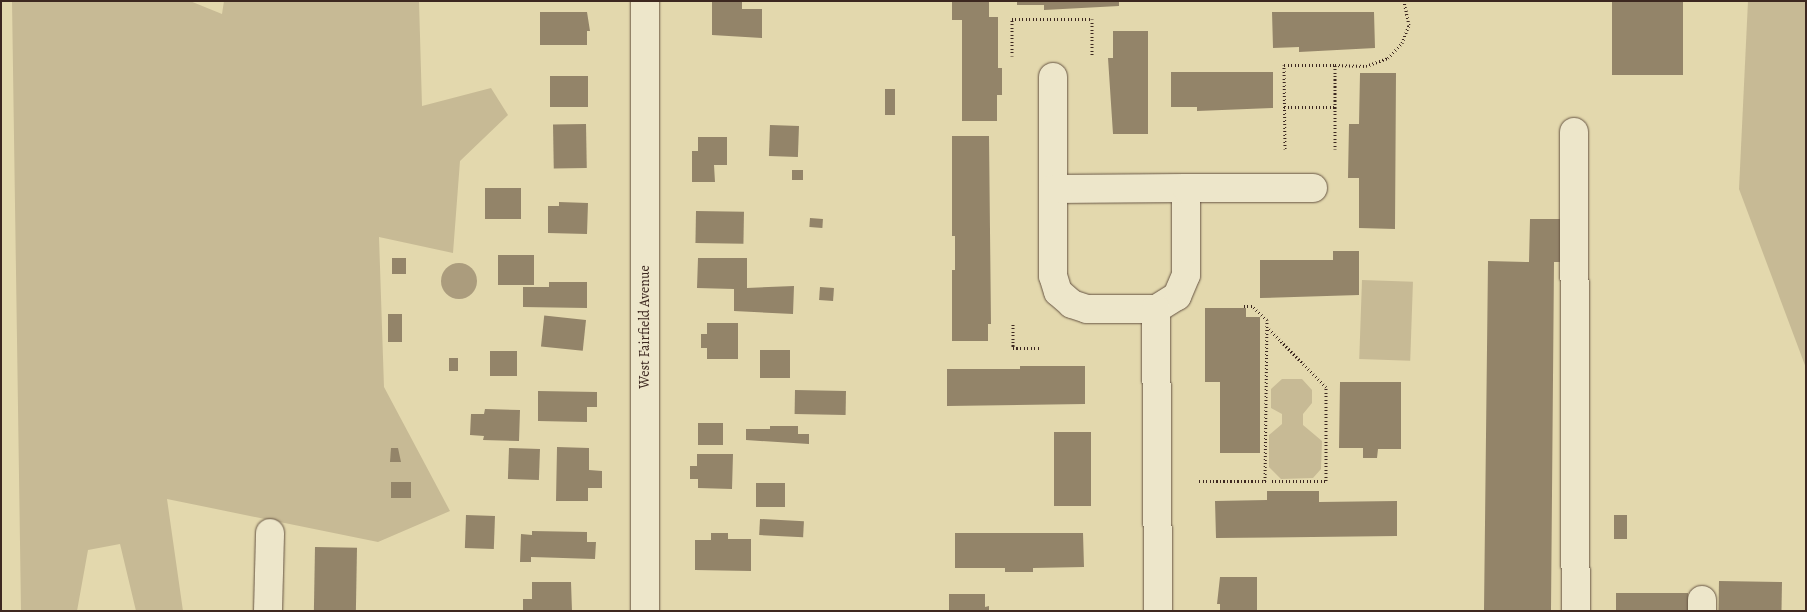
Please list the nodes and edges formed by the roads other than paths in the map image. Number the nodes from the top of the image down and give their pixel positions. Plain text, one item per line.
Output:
1 (645, 1) edge
2 (1053, 77) dead end
3 (1574, 132) dead end
4 (1186, 188) junction
5 (1313, 188) dead end
6 (1053, 189) junction
7 (1156, 309) junction
8 (270, 533) dead end
9 (268, 611) edge
10 (645, 611) edge
11 (1158, 611) edge
12 (1576, 611) edge

1 - 10 street, West Fairfield Avenue
2 - 6 street
3 - 12 street
4 - 5 street
4 - 6 street
4 - 7 street
6 - 7 street
7 - 11 street
8 - 9 street

